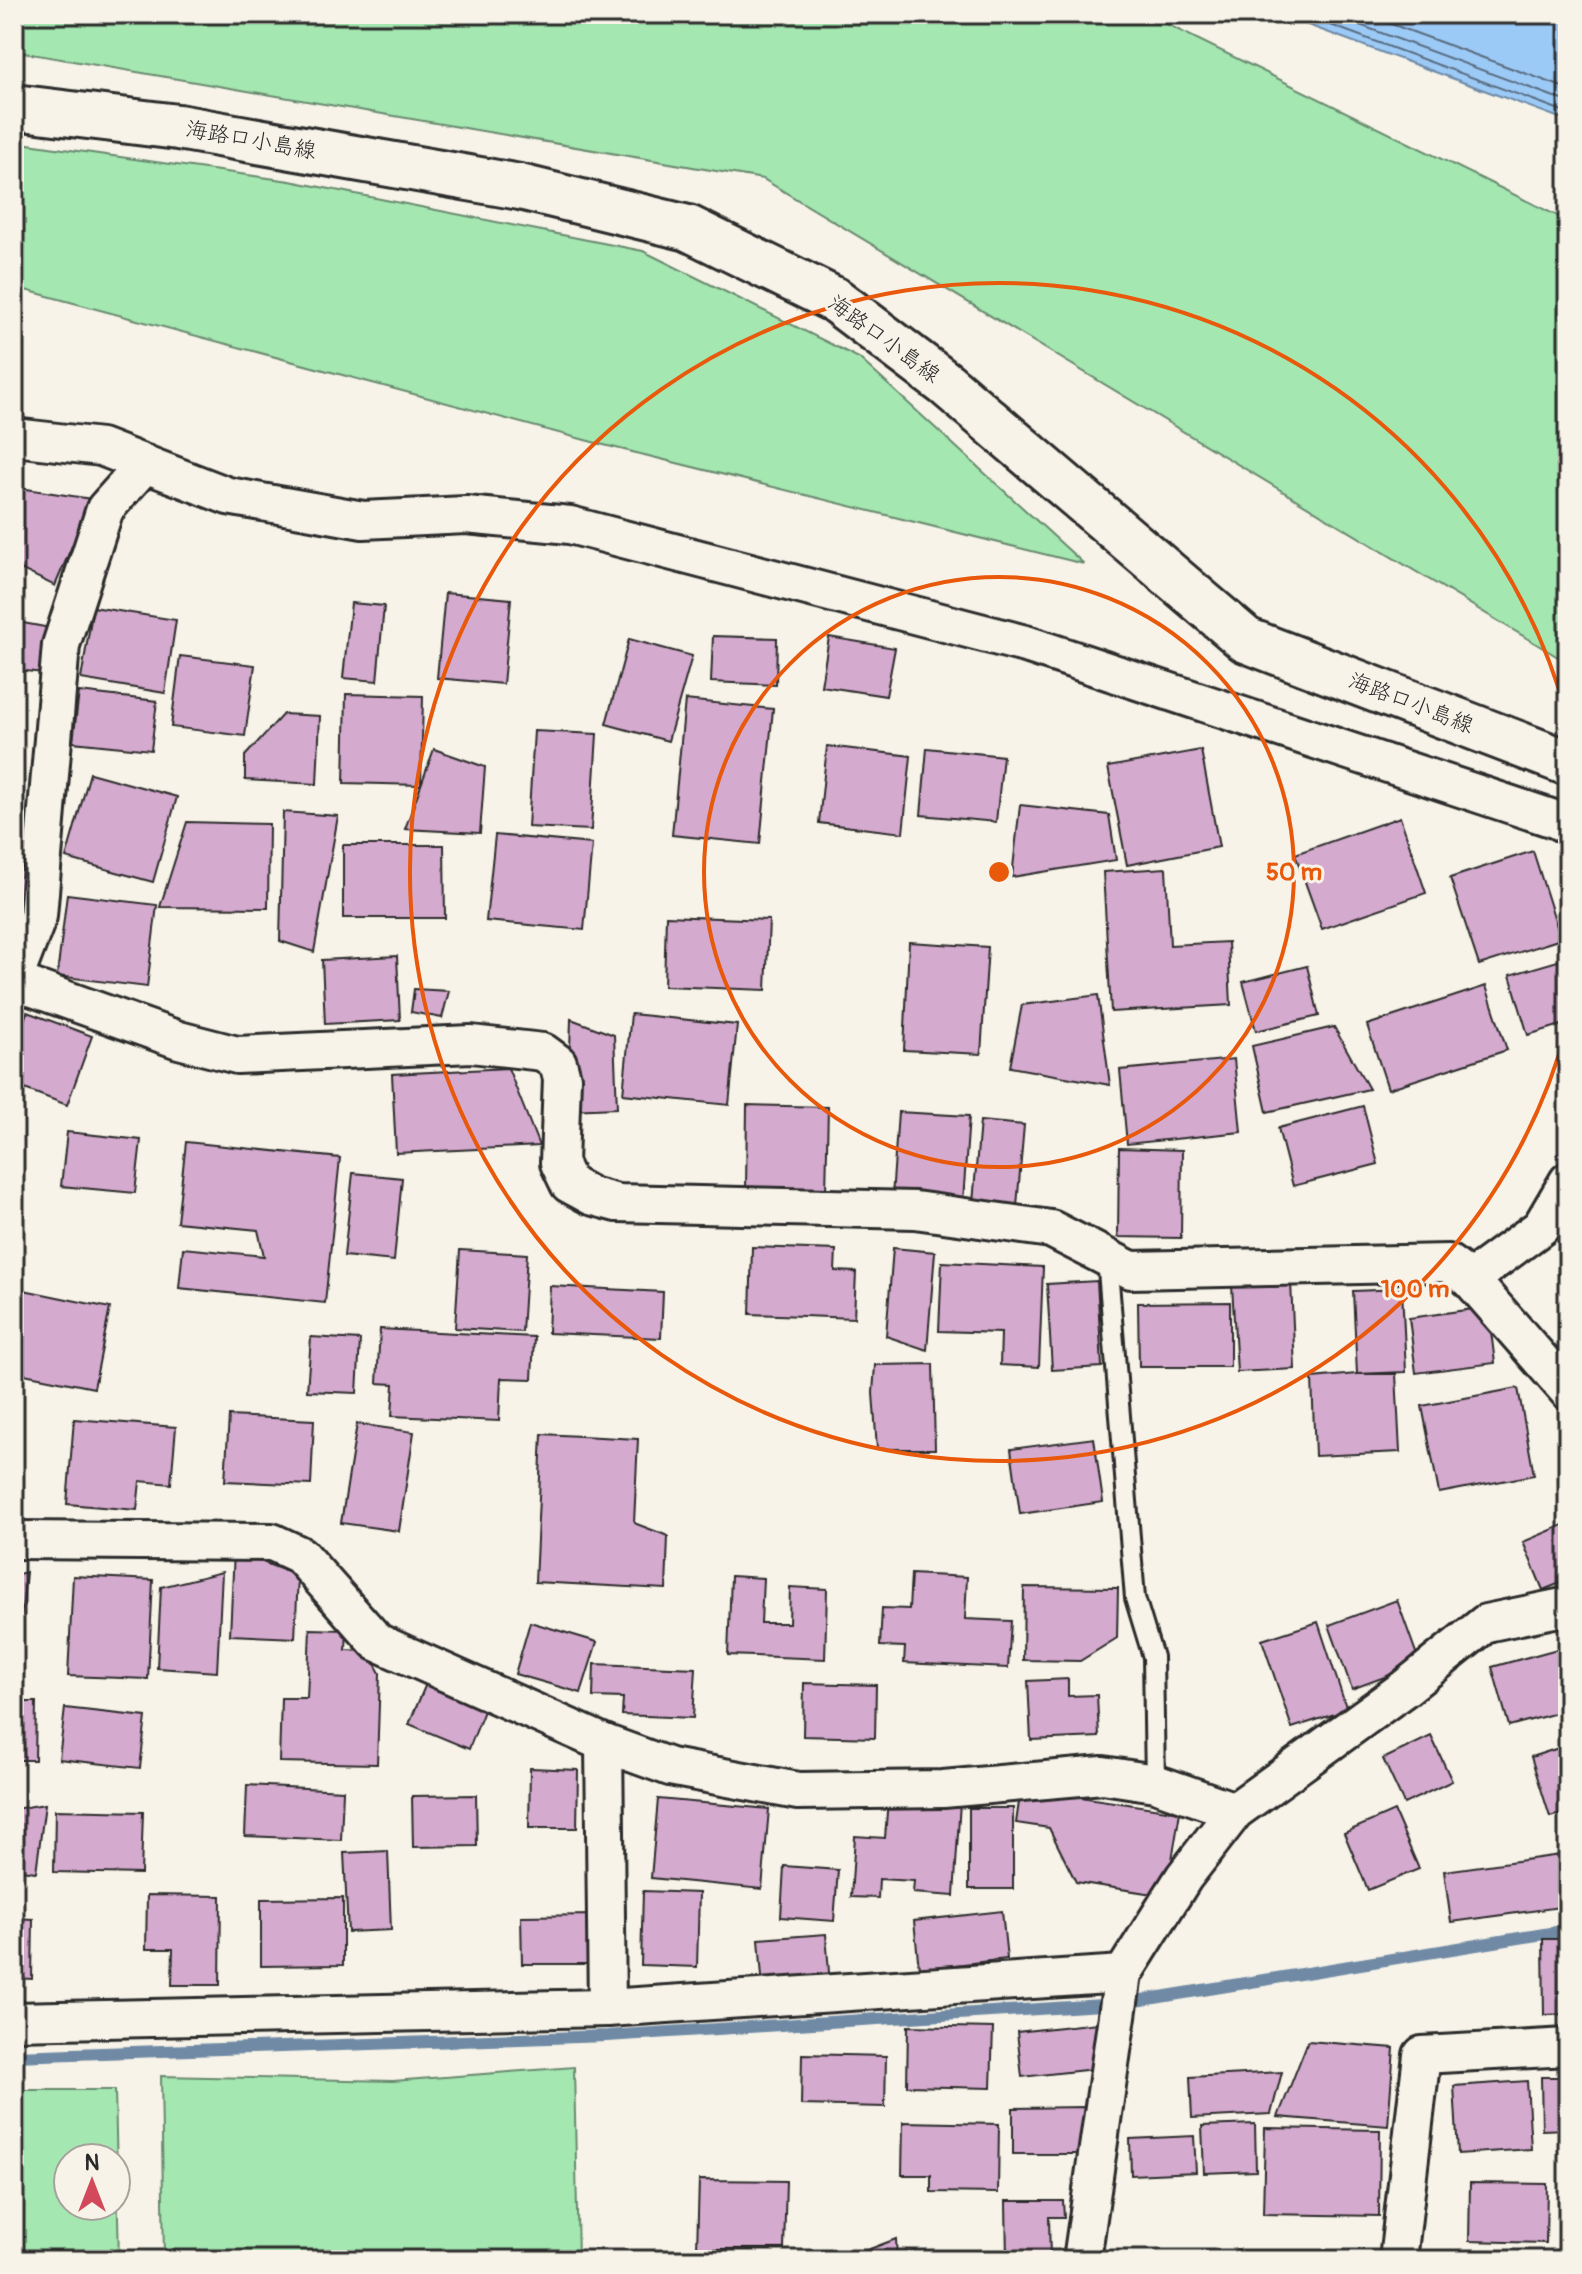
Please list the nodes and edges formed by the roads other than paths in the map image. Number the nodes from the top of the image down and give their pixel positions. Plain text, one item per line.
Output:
1 (14, 107) edge
2 (14, 437) edge
3 (145, 464) junction
4 (1568, 763) edge
5 (1568, 826) edge
6 (14, 980) edge
7 (1568, 1181) edge
8 (1107, 1258) junction
9 (1470, 1279) junction
10 (1568, 1391) edge
11 (14, 1540) edge
12 (1568, 1606) edge
13 (604, 1743) junction
14 (1155, 1783) junction
15 (1235, 1811) junction
16 (1123, 1974) junction
17 (607, 2008) junction
18 (14, 2021) edge
19 (1568, 2047) edge
20 (1082, 2260) edge
21 (1398, 2260) edge

1 - 4 main road, 海路口小島線
2 - 3 street
3 - 5 street
3 - 6 street
6 - 8 street
7 - 9 street
8 - 9 street
8 - 14 lane
9 - 10 street
11 - 13 street
12 - 15 street
13 - 14 street
13 - 17 street
14 - 15 street
15 - 16 street
16 - 17 street
16 - 20 street
17 - 18 street
19 - 21 street

